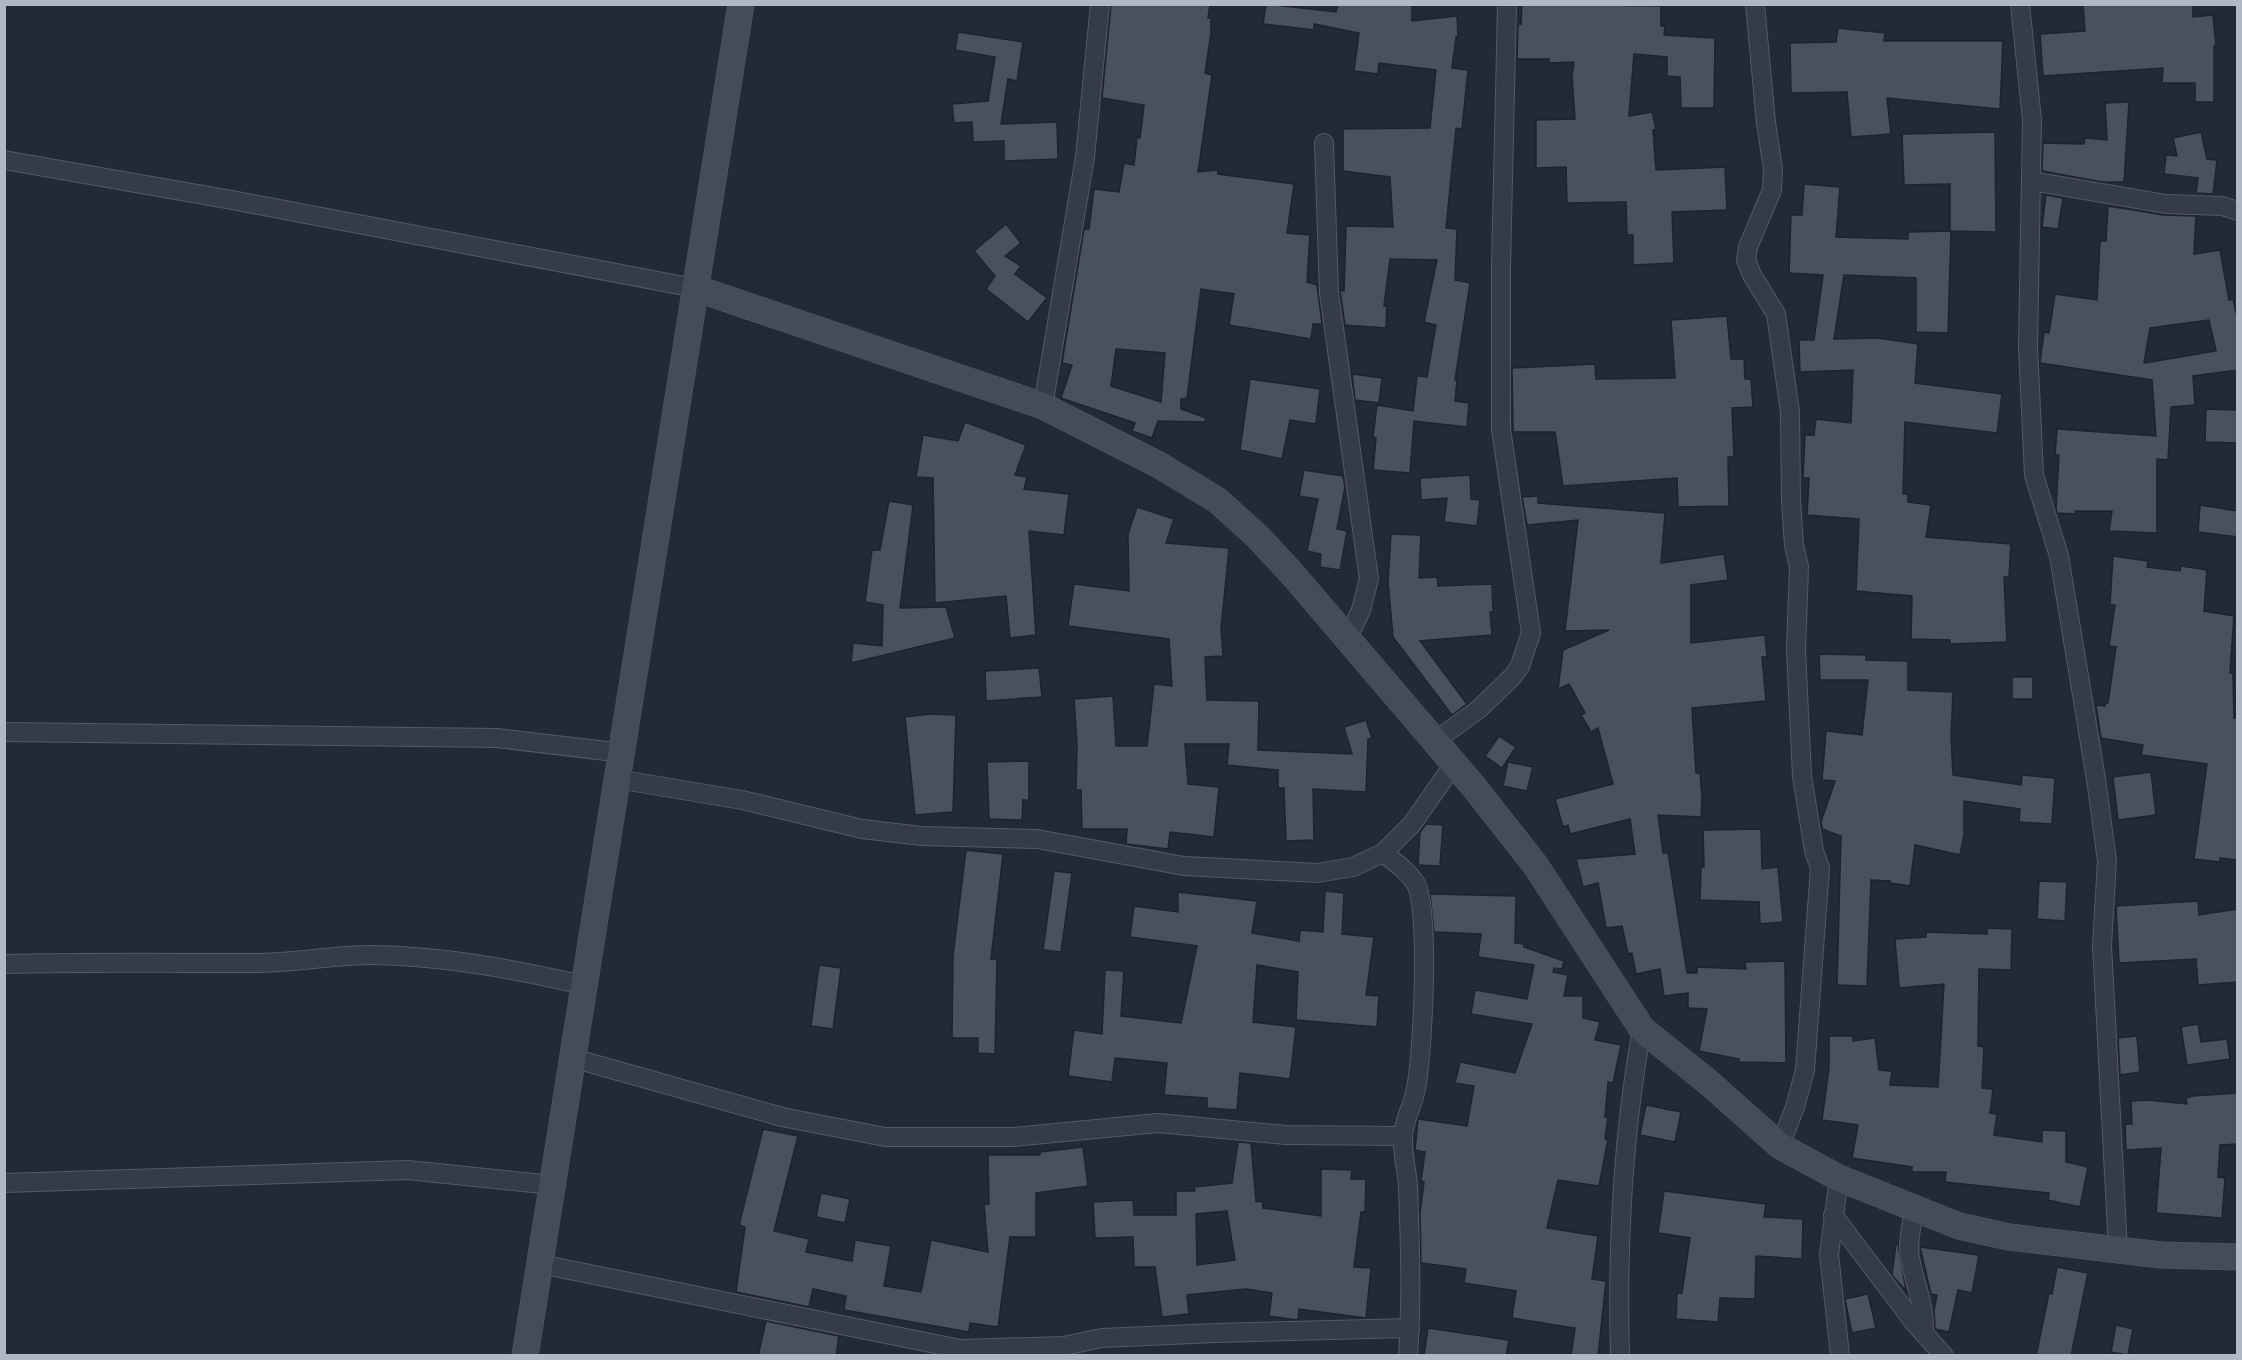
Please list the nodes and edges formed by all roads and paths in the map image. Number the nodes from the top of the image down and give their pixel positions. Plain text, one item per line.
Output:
1 (741, 4) edge
2 (1100, 4) edge
3 (1507, 4) edge
4 (1755, 4) edge
5 (2020, 4) edge
6 (1324, 143) dead end
7 (4, 160) edge
8 (2031, 181) junction
9 (2238, 211) edge
10 (695, 288) junction
11 (1042, 406) junction
12 (1347, 640) junction
13 (4, 732) edge
14 (1435, 741) junction
15 (622, 753) junction
16 (1454, 764) junction
17 (617, 779) junction
18 (1383, 853) junction
19 (4, 964) edge
20 (583, 985) junction
21 (1642, 1029) junction
22 (572, 1058) junction
23 (1403, 1136) junction
24 (1780, 1146) junction
25 (1839, 1178) junction
26 (4, 1183) edge
27 (552, 1185) junction
28 (1914, 1210) junction
29 (1833, 1215) junction
30 (2118, 1250) junction
31 (2238, 1257) edge
32 (540, 1264) junction
33 (1410, 1328) junction
34 (1924, 1334) junction
35 (525, 1356) edge
36 (1408, 1356) edge
37 (1620, 1356) edge
38 (1840, 1356) edge
39 (1944, 1356) edge

1 - 10 street
2 - 11 street
3 - 14 street
4 - 24 street
5 - 8 street
6 - 12 street
7 - 10 street
8 - 9 street
8 - 30 street
10 - 11 street
10 - 15 street
11 - 12 street
12 - 14 street
13 - 15 street
14 - 16 street
15 - 17 street
16 - 18 street
16 - 21 street
17 - 18 street
17 - 20 street
18 - 23 street
19 - 20 street
20 - 22 street
21 - 24 street
21 - 37 street
22 - 23 street
22 - 27 street
23 - 33 street
24 - 25 street
25 - 28 street
25 - 29 street
26 - 27 street
27 - 32 street
28 - 30 street
28 - 34 street
29 - 34 street
29 - 38 street
30 - 31 street
32 - 33 street
32 - 35 street
33 - 36 street
34 - 39 street

